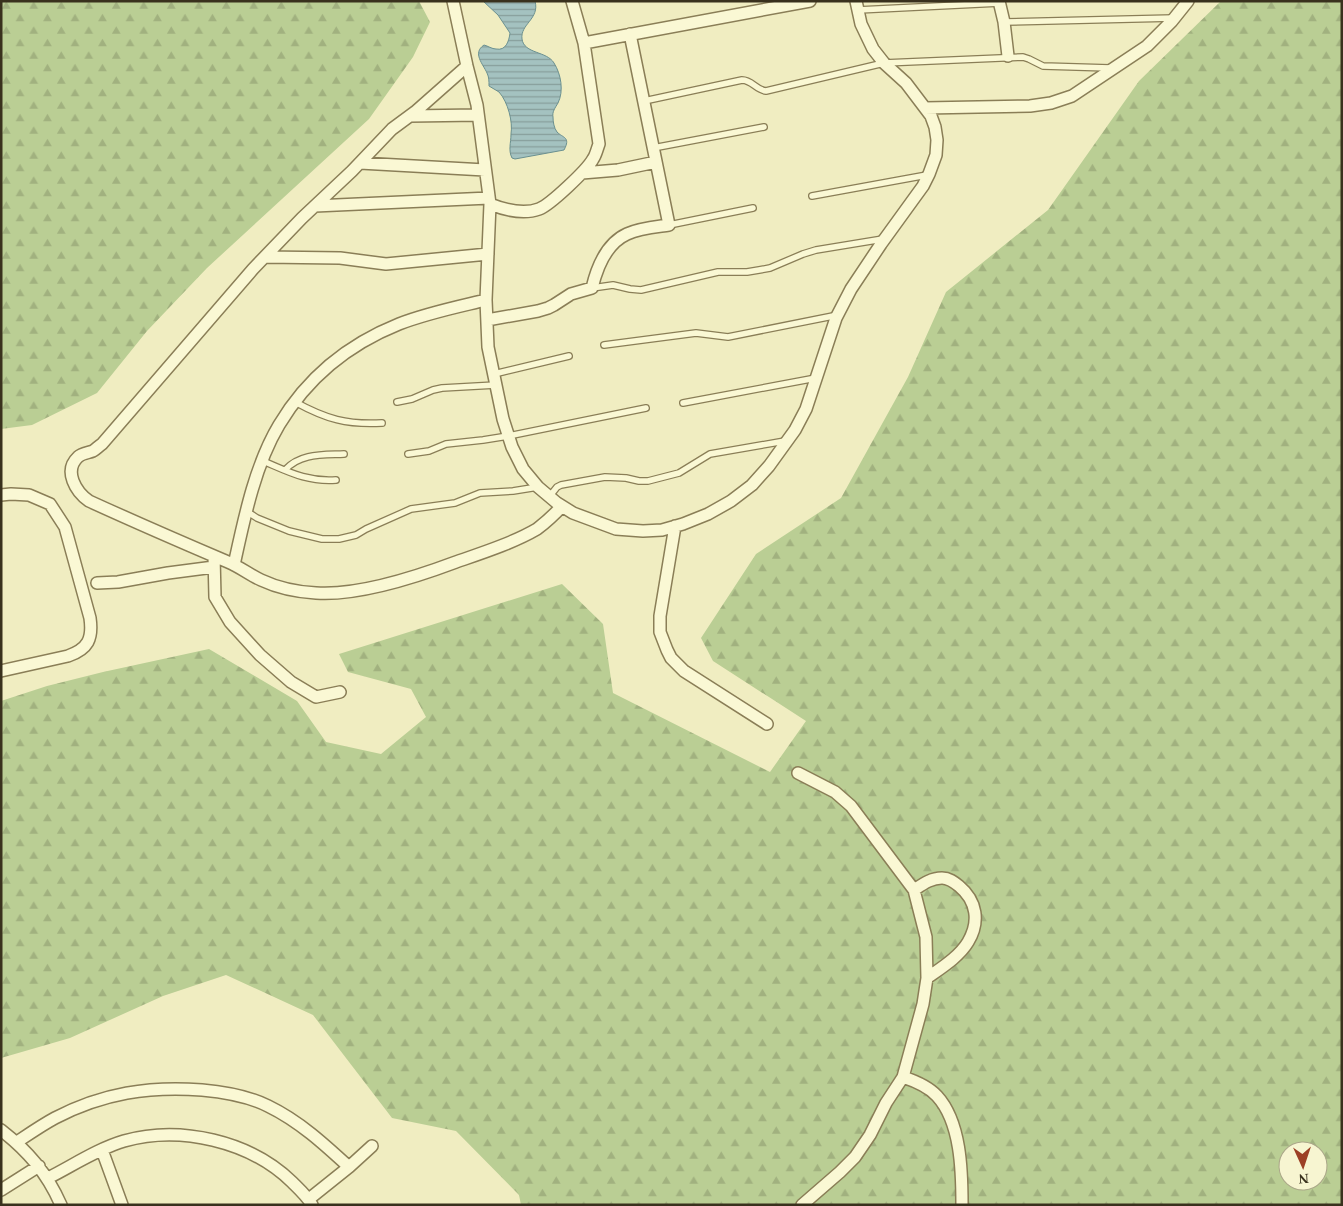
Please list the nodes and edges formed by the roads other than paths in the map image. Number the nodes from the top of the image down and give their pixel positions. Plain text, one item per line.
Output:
1 (453, 1) edge
2 (572, 1) edge
3 (810, 1) edge
4 (1188, 1) edge
5 (999, 2) edge
6 (857, 6) edge
7 (1174, 18) junction
8 (1004, 22) junction
9 (630, 34) junction
10 (584, 43) junction
11 (1008, 56) junction
12 (884, 62) junction
13 (467, 66) junction
14 (1115, 68) junction
15 (644, 101) junction
16 (925, 108) junction
17 (478, 115) junction
18 (410, 116) junction
19 (764, 127) dead end
20 (653, 148) junction
21 (656, 162) junction
22 (360, 163) junction
23 (485, 170) junction
24 (582, 172) junction
25 (929, 174) junction
26 (812, 196) dead end
27 (489, 201) junction
28 (315, 206) junction
29 (752, 208) dead end
30 (669, 225) junction
31 (885, 238) junction
32 (488, 254) junction
33 (265, 257) junction
34 (592, 288) junction
35 (486, 300) junction
36 (838, 315) junction
37 (487, 320) junction
38 (604, 345) dead end
39 (569, 356) dead end
40 (816, 378) junction
41 (495, 380) junction
42 (295, 402) junction
43 (397, 402) dead end
44 (683, 403) dead end
45 (646, 408) dead end
46 (382, 422) dead end
47 (508, 436) junction
48 (787, 441) junction
49 (344, 454) dead end
50 (408, 454) dead end
51 (263, 461) junction
52 (285, 470) junction
53 (336, 480) dead end
54 (538, 487) junction
55 (1, 495) edge
56 (550, 497) junction
57 (562, 506) junction
58 (246, 511) junction
59 (675, 526) junction
60 (214, 562) junction
61 (234, 565) junction
62 (97, 583) dead end
63 (1, 671) edge
64 (340, 692) dead end
65 (767, 724) dead end
66 (798, 773) dead end
67 (914, 890) junction
68 (927, 978) junction
69 (903, 1077) junction
70 (1, 1130) edge
71 (16, 1142) junction
72 (372, 1146) dead end
73 (102, 1150) junction
74 (39, 1166) junction
75 (349, 1167) junction
76 (48, 1178) junction
77 (1, 1190) edge
78 (310, 1202) edge
79 (61, 1205) edge
80 (122, 1205) edge
81 (802, 1205) edge
82 (962, 1205) edge

1 - 13 street
2 - 10 street
3 - 9 street
4 - 7 street
5 - 6 lane
5 - 8 street
6 - 12 street
7 - 8 lane
7 - 14 street
8 - 11 street
9 - 10 street
9 - 15 street
10 - 24 street
11 - 12 lane
11 - 14 lane
12 - 15 lane
12 - 16 street
13 - 17 street
13 - 18 street
14 - 16 street
15 - 20 street
16 - 25 street
17 - 18 street
17 - 23 street
18 - 22 street
19 - 20 lane
20 - 21 street
21 - 24 street
21 - 30 street
22 - 23 street
22 - 28 street
23 - 27 street
24 - 27 street
25 - 26 lane
25 - 31 street
27 - 28 street
27 - 32 street
28 - 33 street
29 - 30 lane
30 - 34 street
31 - 34 lane
31 - 36 street
32 - 33 street
32 - 35 street
33 - 60 street
34 - 37 street
35 - 37 street
35 - 42 street
36 - 38 lane
36 - 40 street
37 - 41 street
39 - 41 lane
40 - 44 lane
40 - 48 street
41 - 43 lane
41 - 47 street
42 - 46 lane
42 - 51 street
45 - 47 lane
47 - 50 lane
47 - 54 street
48 - 56 lane
48 - 59 street
49 - 52 lane
51 - 52 lane
51 - 58 street
52 - 53 lane
54 - 56 street
54 - 58 lane
55 - 63 street
56 - 57 street
57 - 59 street
57 - 61 street
58 - 61 street
59 - 65 street
60 - 61 street
60 - 62 street
60 - 64 street
66 - 67 street
67 - 68 street
67 - 68 street
68 - 69 street
69 - 81 street
69 - 82 street
70 - 71 street
71 - 74 street
71 - 75 street
72 - 75 street
73 - 76 street
73 - 78 street
73 - 80 street
74 - 76 street
74 - 77 street
75 - 78 street
76 - 79 street

